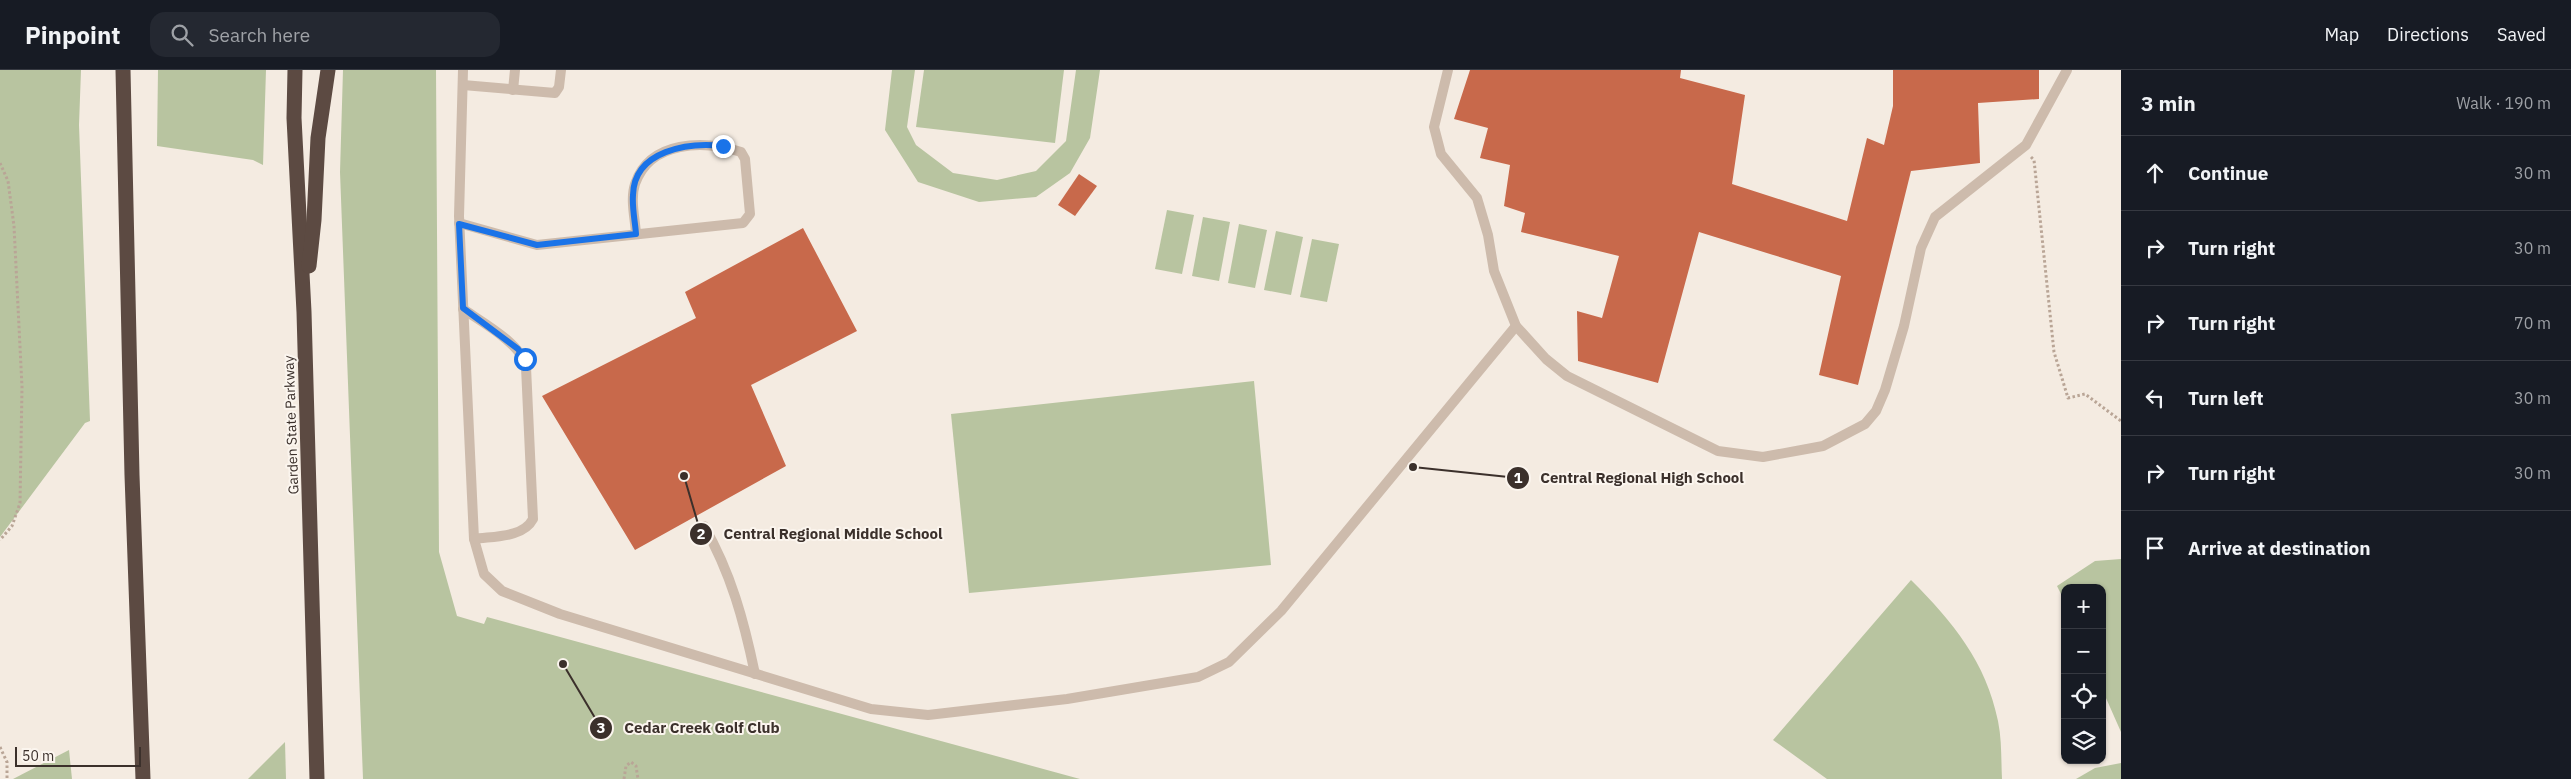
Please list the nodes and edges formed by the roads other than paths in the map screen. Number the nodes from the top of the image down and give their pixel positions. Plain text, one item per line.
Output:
1 (123, 70) edge
2 (295, 70) edge
3 (328, 70) edge
4 (463, 70) edge
5 (515, 70) edge
6 (561, 70) edge
7 (1448, 70) edge
8 (2067, 70) edge
9 (463, 85) junction
10 (513, 90) junction
11 (459, 224) junction
12 (636, 234) junction
13 (463, 308) junction
14 (304, 312) junction
15 (1516, 326) junction
16 (704, 526) dead end
17 (474, 538) junction
18 (755, 674) junction
19 (143, 779) edge
20 (317, 779) edge

1 - 19 highway
2 - 14 highway, Garden State Parkway
3 - 14 highway
4 - 9 lane
5 - 10 lane
6 - 10 lane
7 - 15 lane
8 - 15 lane
9 - 10 lane
9 - 11 lane
11 - 12 lane
11 - 13 lane
12 - 12 lane
13 - 17 lane
13 - 17 lane
14 - 20 highway, Garden State Parkway
15 - 18 lane
16 - 18 lane
17 - 18 lane

